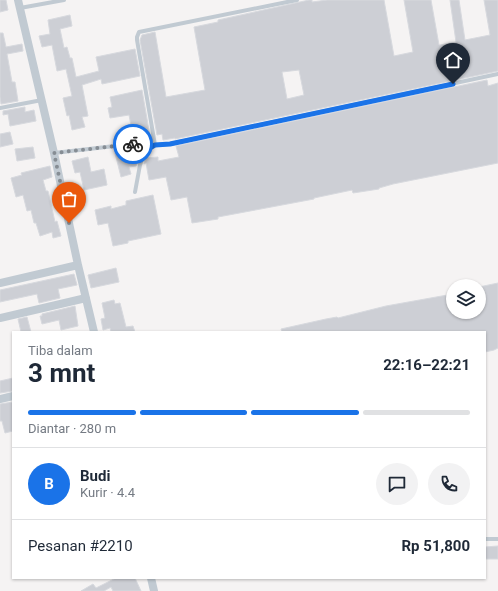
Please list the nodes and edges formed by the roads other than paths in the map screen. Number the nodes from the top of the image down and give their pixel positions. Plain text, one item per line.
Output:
1 (64, 0) edge
2 (298, 0) edge
3 (19, 4) edge
4 (498, 74) edge
5 (42, 100) junction
6 (0, 108) edge
7 (155, 145) junction
8 (146, 150) junction
9 (54, 153) junction
10 (135, 192) dead end
11 (78, 265) junction
12 (0, 283) edge
13 (86, 298) junction
14 (0, 318) edge
15 (94, 331) edge
16 (12, 396) edge
17 (0, 399) edge
18 (486, 539) edge
19 (498, 539) edge
20 (152, 579) edge
21 (154, 591) edge

1 - 3 lane
2 - 7 lane
3 - 5 street
4 - 7 lane
5 - 6 lane
5 - 9 street
7 - 8 lane
8 - 9 lane
8 - 10 lane
9 - 11 street
11 - 12 street
11 - 13 street
13 - 14 street
13 - 15 street
16 - 17 street
18 - 19 lane
20 - 21 street

